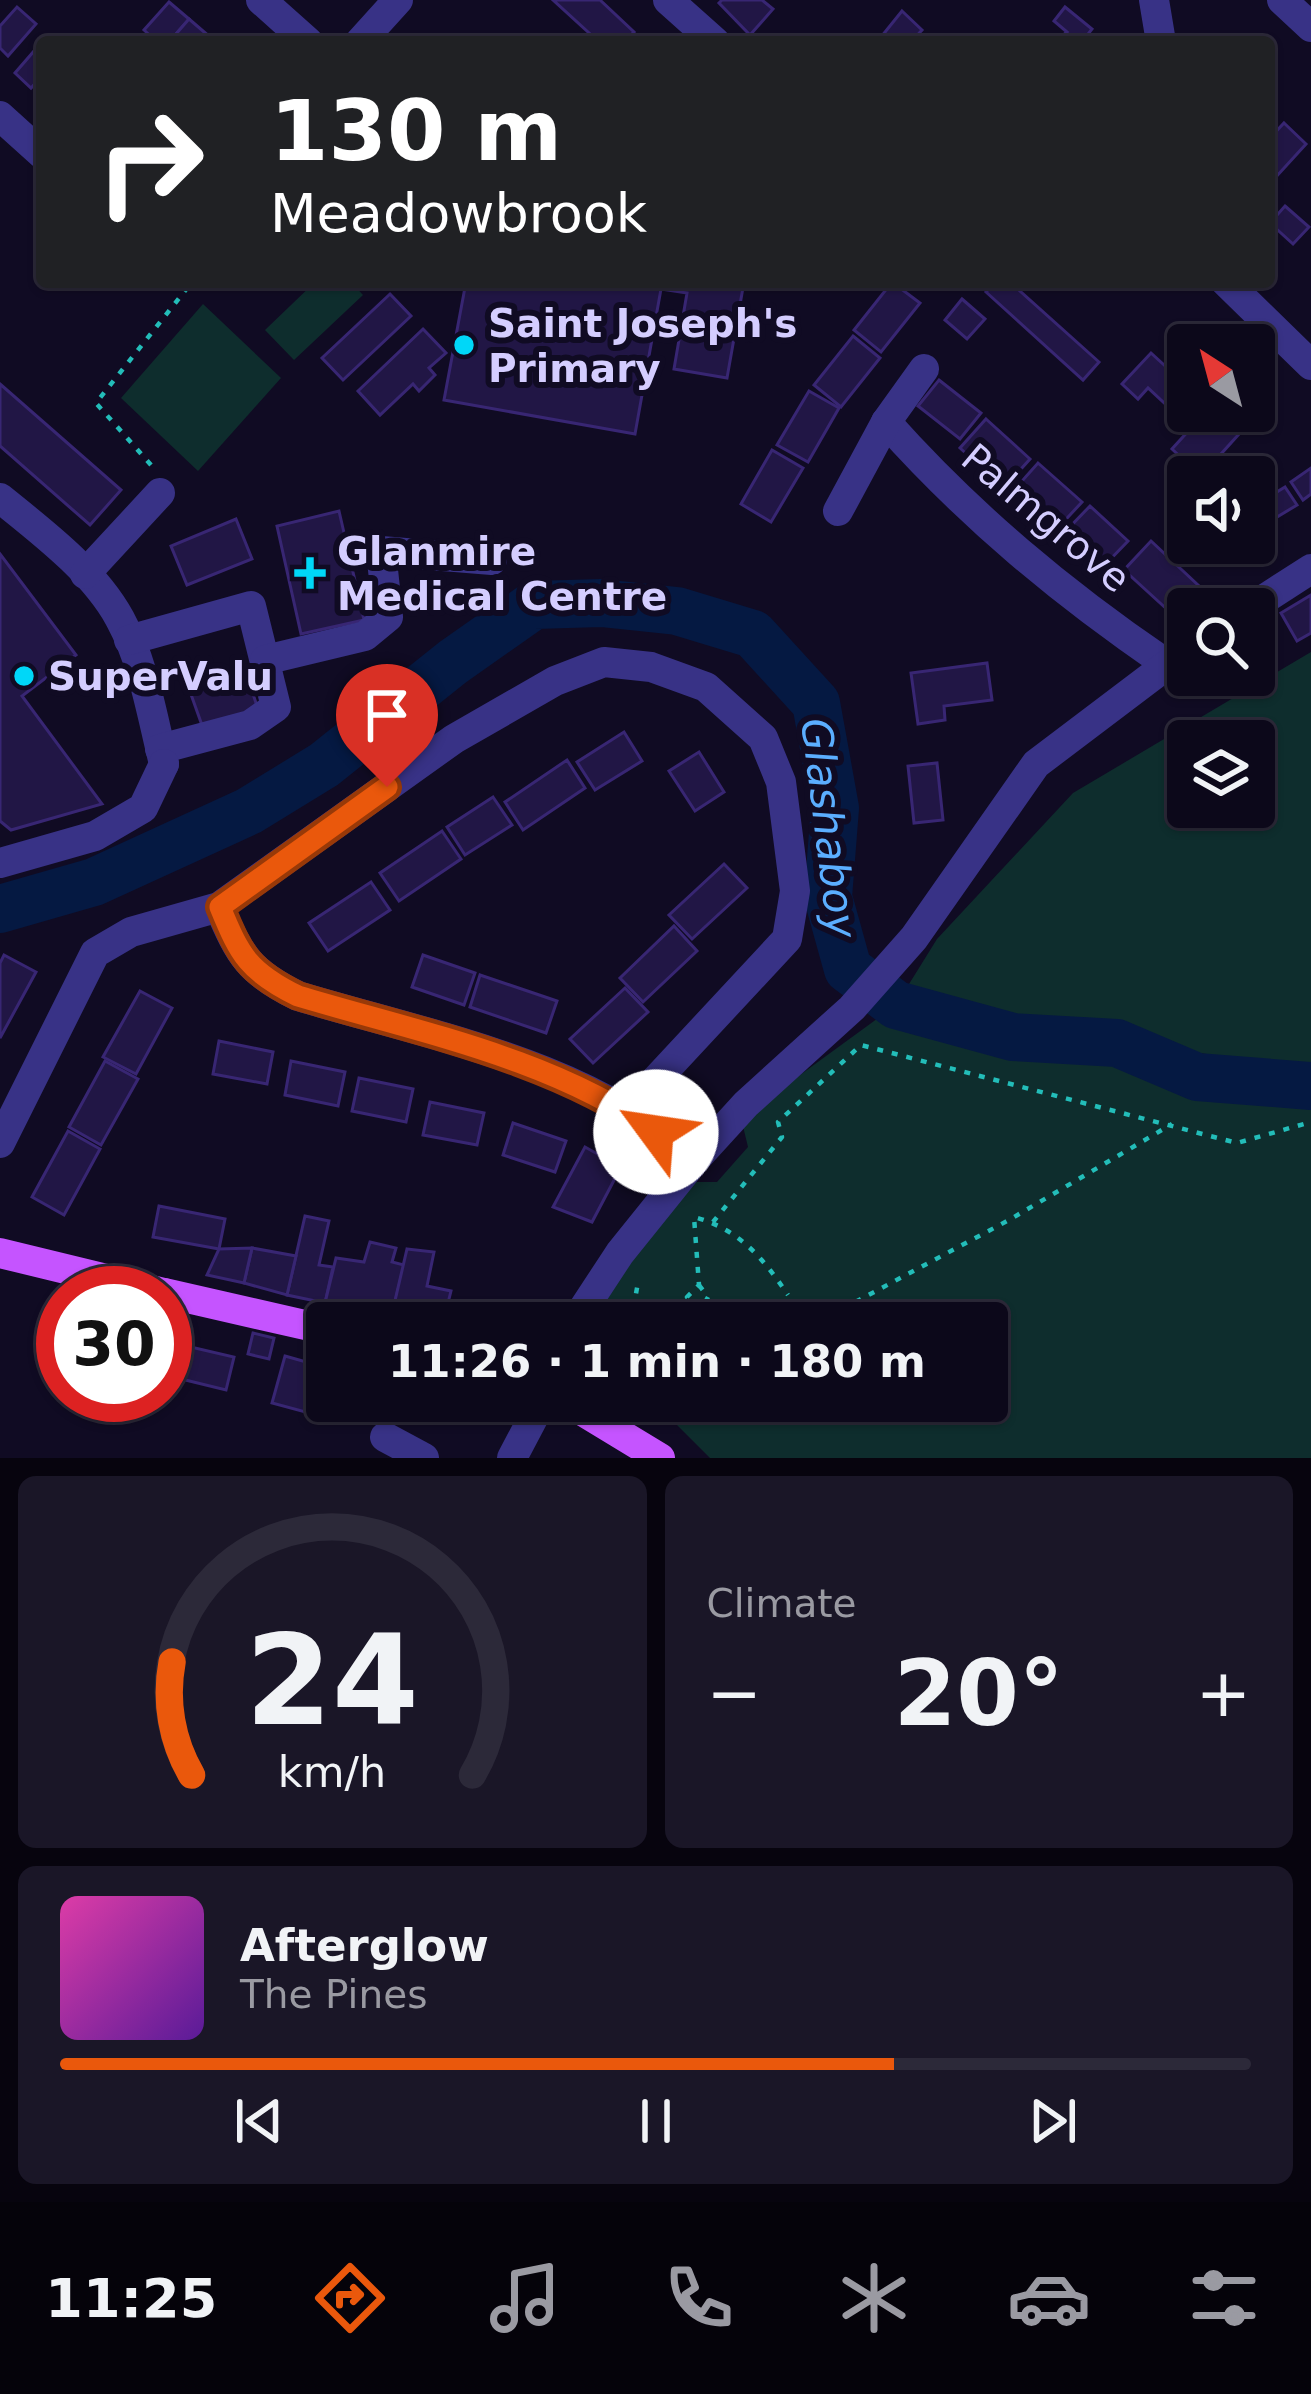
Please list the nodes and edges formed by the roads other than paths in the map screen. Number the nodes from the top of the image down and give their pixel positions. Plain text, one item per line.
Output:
1 (261, 0) edge
2 (398, 0) edge
3 (668, 0) edge
4 (1154, 0) edge
5 (1282, 0) edge
6 (1311, 27) edge
7 (301, 36) edge
8 (366, 36) edge
9 (709, 36) edge
10 (1160, 36) edge
11 (0, 116) edge
12 (36, 149) edge
13 (1232, 288) edge
14 (1311, 365) edge
15 (924, 369) dead end
16 (886, 422) junction
17 (160, 493) road end
18 (0, 499) edge
19 (838, 511) dead end
20 (492, 560) dead end
21 (1311, 569) edge
22 (85, 574) junction
23 (1275, 592) edge
24 (129, 640) junction
25 (1167, 650) edge
26 (265, 660) junction
27 (1167, 663) edge
28 (162, 757) junction
29 (0, 844) edge
30 (0, 863) edge
31 (220, 907) junction
32 (627, 1112) junction
33 (0, 1143) edge
34 (694, 1161) junction
35 (0, 1253) edge
36 (54, 1266) edge
37 (192, 1299) edge
38 (588, 1302) edge
39 (306, 1325) edge
40 (531, 1422) edge
41 (601, 1422) edge
42 (385, 1437) dead end
43 (424, 1458) edge
44 (512, 1458) edge
45 (660, 1458) edge

1 - 7 street
2 - 8 street
3 - 9 street
4 - 10 street
5 - 6 street
11 - 12 street
13 - 14 street
15 - 16 street
16 - 19 street
16 - 25 street, Palmgrove
17 - 22 street
18 - 22 street
20 - 26 street
21 - 23 street
22 - 24 street
24 - 26 street
24 - 28 street
26 - 28 street
27 - 34 street
28 - 29 street
28 - 30 street
31 - 32 street
31 - 32 street
31 - 33 street
32 - 34 street
34 - 38 street
35 - 36 main road
37 - 39 main road
40 - 44 street
41 - 45 main road
42 - 43 street

